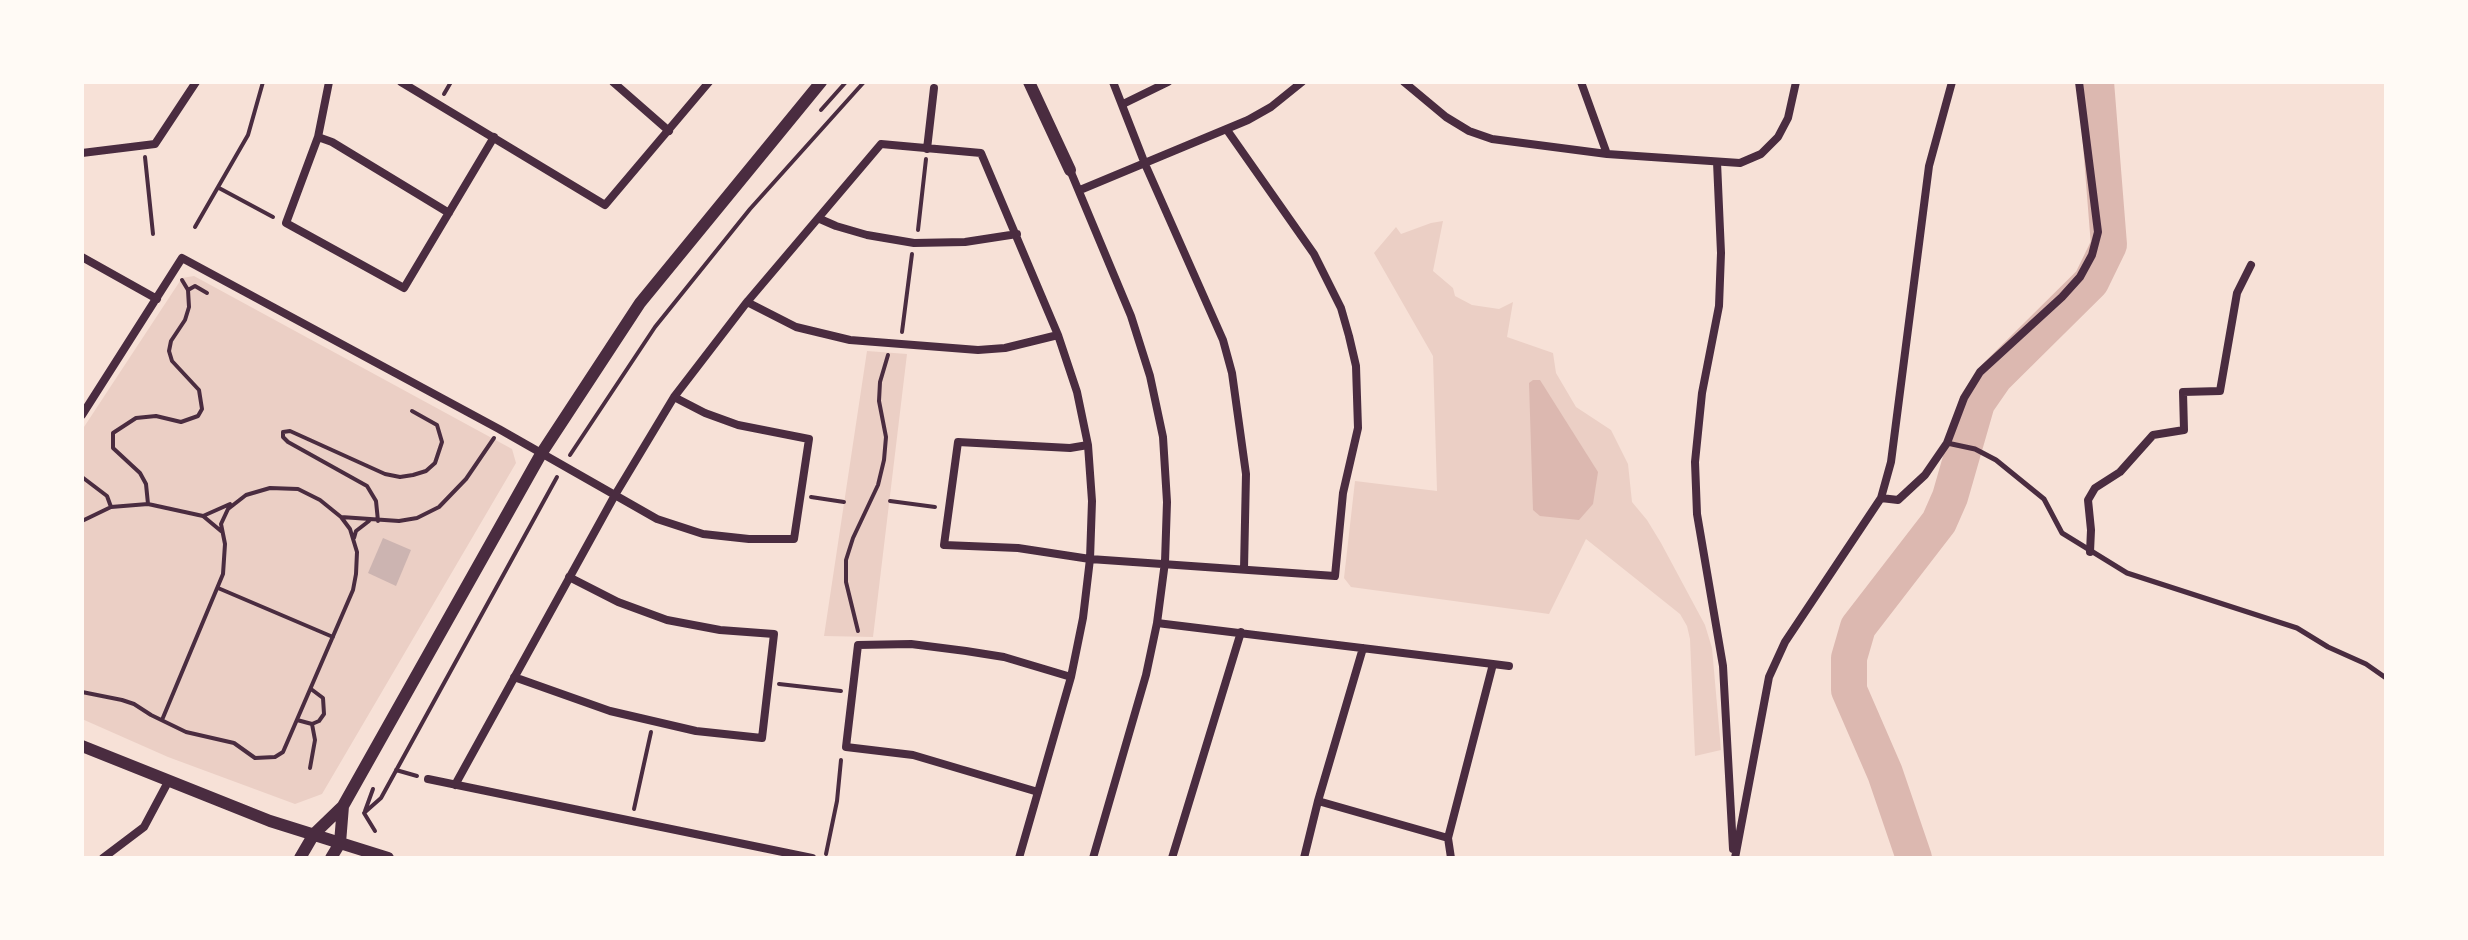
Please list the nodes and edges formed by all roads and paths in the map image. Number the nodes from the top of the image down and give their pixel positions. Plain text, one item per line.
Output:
1 (196, 82) edge
2 (263, 82) edge
3 (329, 82) edge
4 (401, 82) edge
5 (613, 82) edge
6 (709, 82) edge
7 (821, 82) edge
8 (846, 82) edge
9 (864, 82) edge
10 (1029, 82) edge
11 (1113, 82) edge
12 (1168, 82) edge
13 (1302, 82) edge
14 (1404, 82) edge
15 (1581, 82) edge
16 (1796, 82) edge
17 (1952, 82) edge
18 (2079, 82) edge
19 (934, 88) dead end
20 (1123, 104) junction
21 (815, 117) dead end
22 (1227, 130) junction
23 (669, 131) junction
24 (318, 137) junction
25 (494, 137) junction
26 (144, 145) junction
27 (927, 149) junction
28 (82, 153) edge
29 (1607, 154) junction
30 (1717, 162) junction
31 (1145, 164) junction
32 (1070, 170) joint
33 (219, 188) junction
34 (1080, 190) junction
35 (449, 213) junction
36 (820, 219) junction
37 (286, 223) junction
38 (195, 227) dead end
39 (153, 234) dead end
40 (1017, 234) junction
41 (82, 257) edge
42 (2251, 265) dead end
43 (176, 268) junction
44 (188, 290) junction
45 (207, 293) dead end
46 (157, 299) junction
47 (747, 302) junction
48 (1058, 335) junction
49 (901, 344) junction
50 (82, 394) edge
51 (674, 397) junction
52 (92, 400) junction
53 (412, 411) dead end
54 (82, 415) edge
55 (499, 429) junction
56 (1947, 443) junction
57 (1088, 445) junction
58 (541, 454) junction
59 (563, 466) junction
60 (82, 477) edge
61 (615, 495) junction
62 (801, 495) junction
63 (1881, 498) junction
64 (235, 501) junction
65 (890, 501) dead end
66 (844, 502) dead end
67 (148, 504) junction
68 (111, 507) junction
69 (949, 509) junction
70 (203, 516) junction
71 (341, 517) junction
72 (371, 520) junction
73 (82, 521) edge
74 (378, 521) junction
75 (223, 533) junction
76 (353, 540) junction
77 (2090, 552) junction
78 (1090, 559) junction
79 (1165, 564) junction
80 (1244, 569) junction
81 (569, 577) junction
82 (218, 588) junction
83 (1157, 623) junction
84 (1241, 632) junction
85 (333, 637) junction
86 (858, 645) junction
87 (1363, 648) junction
88 (1493, 664) junction
89 (1509, 666) dead end
90 (514, 677) junction
91 (1071, 677) junction
92 (2386, 678) edge
93 (768, 683) junction
94 (311, 689) junction
95 (82, 692) edge
96 (853, 692) junction
97 (162, 720) junction
98 (297, 720) junction
99 (653, 722) junction
100 (312, 724) junction
101 (82, 746) edge
102 (846, 747) junction
103 (310, 768) dead end
104 (396, 770) junction
105 (378, 779) dead end
106 (428, 779) joint
107 (168, 782) junction
108 (455, 785) junction
109 (1038, 792) junction
110 (1318, 801) junction
111 (343, 806) junction
112 (364, 813) junction
113 (631, 821) junction
114 (375, 831) dead end
115 (314, 834) junction
116 (1448, 838) junction
117 (340, 843) junction
118 (103, 858) edge
119 (300, 858) edge
120 (331, 858) edge
121 (388, 858) edge
122 (812, 858) edge
123 (825, 858) edge
124 (1019, 858) edge
125 (1093, 858) edge
126 (1172, 858) edge
127 (1304, 858) edge
128 (1451, 858) edge
129 (1734, 858) edge

1 - 26 street
2 - 33 path
3 - 24 street
4 - 25 street
5 - 23 street
6 - 23 street
7 - 58 street
8 - 21 path
9 - 59 path
10 - 32 street
11 - 20 street
12 - 20 street
13 - 22 street
14 - 29 street
15 - 29 street
16 - 30 street
17 - 63 street
18 - 56 street
19 - 27 street
20 - 31 street
22 - 31 street
22 - 80 street
23 - 25 street
24 - 35 street
24 - 37 street
25 - 35 street
26 - 28 street
26 - 39 path
27 - 36 street
27 - 40 street
29 - 30 street
30 - 129 street
31 - 34 street
31 - 80 street
32 - 34 street
33 - 37 path
33 - 38 path
34 - 79 street
35 - 37 street
36 - 40 street
36 - 47 street
40 - 48 street
41 - 46 street
42 - 77 street
43 - 44 path
43 - 46 street
43 - 55 street
44 - 45 path
44 - 67 path
46 - 52 street
47 - 49 street
47 - 51 street
48 - 49 street
48 - 57 street
49 - 86 path
50 - 52 street
51 - 61 street
51 - 62 street
52 - 54 street
53 - 74 path
55 - 58 street
55 - 74 path
56 - 63 street
56 - 77 lane
57 - 69 street
57 - 78 street
58 - 59 street
58 - 111 street
59 - 61 street
59 - 104 path
60 - 68 path
61 - 62 street
61 - 81 street
62 - 66 path
63 - 129 street
64 - 70 path
64 - 71 path
64 - 75 path
65 - 69 path
67 - 68 path
67 - 70 path
68 - 73 path
69 - 78 street
70 - 75 path
71 - 72 path
71 - 76 path
72 - 74 path
72 - 76 path
75 - 82 path
76 - 85 path
77 - 92 lane
78 - 79 street
78 - 91 street
79 - 80 street
79 - 83 street
81 - 90 street
81 - 93 street
82 - 85 path
82 - 97 path
83 - 84 street
83 - 125 street
84 - 87 street
84 - 126 street
85 - 94 path
86 - 91 street
86 - 96 street
87 - 88 street
87 - 110 street
88 - 89 street
88 - 116 street
90 - 99 street
90 - 108 street
91 - 109 street
93 - 96 path
93 - 99 street
94 - 98 path
94 - 100 path
95 - 97 path
96 - 102 street
97 - 98 path
98 - 100 path
99 - 113 path
100 - 103 path
101 - 107 street
102 - 109 street
102 - 123 path
104 - 106 path
104 - 112 path
105 - 112 path
106 - 108 street
107 - 115 street
107 - 118 street
108 - 113 street
109 - 124 street
110 - 116 street
110 - 127 street
111 - 115 street
111 - 117 street
112 - 114 path
113 - 122 street
115 - 117 street
115 - 119 street
116 - 128 street
117 - 120 street
117 - 121 street

